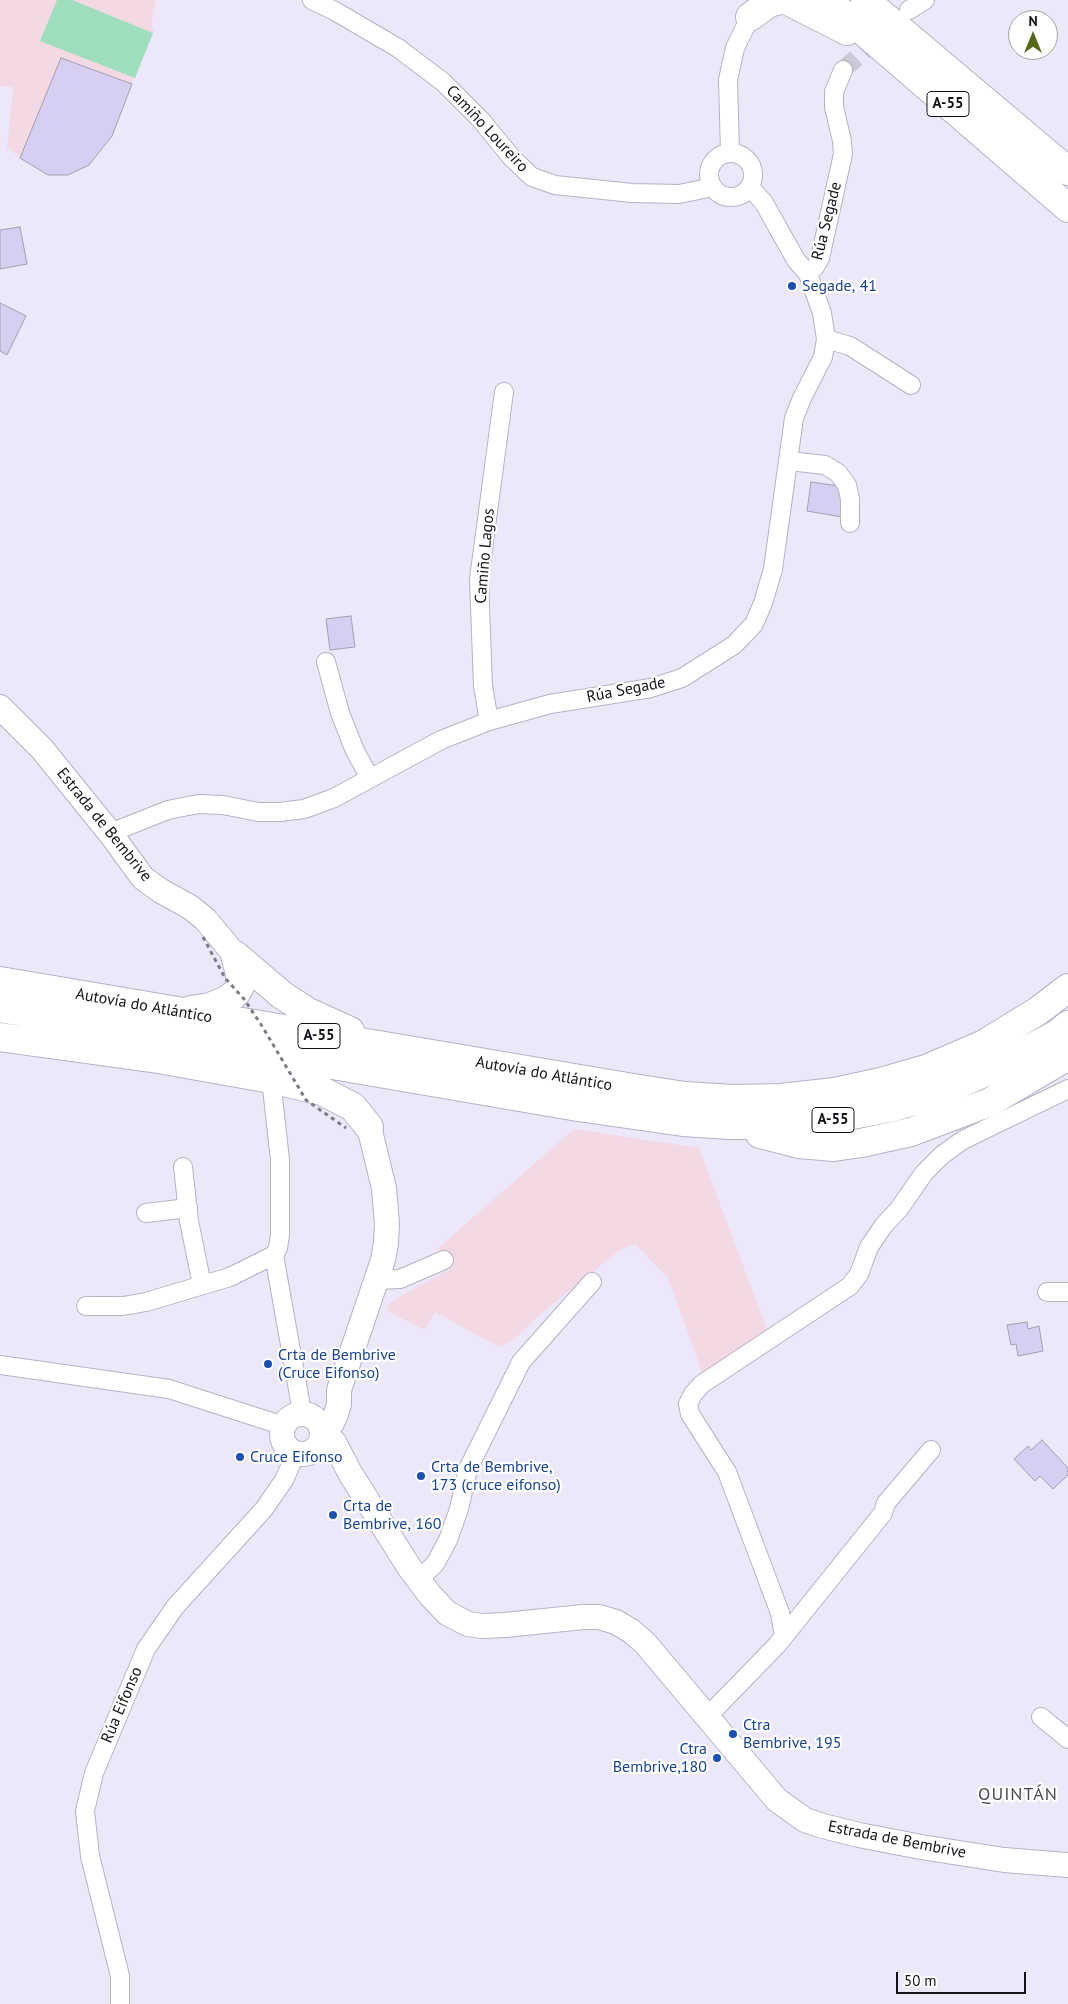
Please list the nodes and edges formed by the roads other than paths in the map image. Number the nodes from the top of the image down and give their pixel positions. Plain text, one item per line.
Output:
1 (312, 0) edge
2 (780, 0) edge
3 (786, 0) edge
4 (827, 0) edge
5 (865, 0) edge
6 (925, 0) edge
7 (898, 5) edge
8 (753, 9) edge
9 (884, 49) junction
10 (843, 70) tunnel mouth
11 (1033, 141) junction
12 (730, 152) junction
13 (1068, 171) edge
14 (713, 187) junction
15 (750, 187) junction
16 (1068, 208) edge
17 (808, 274) junction
18 (826, 339) junction
19 (911, 385) dead end
20 (504, 392) dead end
21 (789, 461) junction
22 (850, 523) dead end
23 (326, 662) dead end
24 (0, 706) edge
25 (489, 721) junction
26 (370, 778) junction
27 (110, 833) junction
28 (235, 955) junction
29 (0, 981) edge
30 (1068, 988) edge
31 (0, 1008) edge
32 (178, 1012) junction
33 (1068, 1025) edge
34 (0, 1037) edge
35 (383, 1046) junction
36 (1068, 1056) edge
37 (271, 1079) junction
38 (1068, 1089) edge
39 (730, 1125) junction
40 (357, 1127) joint
41 (183, 1167) dead end
42 (188, 1208) junction
43 (146, 1214) dead end
44 (274, 1255) junction
45 (444, 1260) dead end
46 (376, 1280) junction
47 (592, 1282) dead end
48 (202, 1285) junction
49 (1047, 1292) dead end
50 (1068, 1292) edge
51 (86, 1306) dead end
52 (0, 1365) edge
53 (306, 1433) junction
54 (931, 1450) dead end
55 (418, 1580) junction
56 (784, 1636) junction
57 (707, 1717) junction
58 (1041, 1717) dead end
59 (1068, 1739) edge
60 (1068, 1865) edge
61 (120, 2004) edge

1 - 14 street, Camiño Loureiro
2 - 8 highway
3 - 9 highway
4 - 9 highway, A-55
5 - 11 highway, A-55
6 - 7 street
7 - 11 highway
8 - 12 street
9 - 16 highway, A-55
10 - 17 street, Rúa Segade
11 - 13 highway, A-55
12 - 14 street
12 - 15 street
14 - 15 street
15 - 17 street
17 - 18 street, Rúa Segade
18 - 19 street
18 - 21 street, Rúa Segade
20 - 25 street, Camiño Lagos
21 - 22 street
21 - 25 street, Rúa Segade
23 - 26 street
24 - 27 street, Estrada de Bembrive
25 - 26 street, Rúa Segade
26 - 27 street, Rúa Segade
27 - 28 street, Estrada de Bembrive
28 - 32 highway
28 - 35 highway
29 - 32 highway, Autovía do Atlántico / A-55
30 - 35 highway, Autovía do Atlántico / A-55
31 - 39 highway, Autovía do Atlántico / A-55
32 - 35 highway, Autovía do Atlántico / A-55
33 - 39 highway, Autovía do Atlántico / A-55
34 - 37 highway
36 - 39 highway
37 - 40 highway
37 - 44 street
38 - 56 street
40 - 46 street
41 - 42 street
42 - 43 street
42 - 48 street
44 - 48 street
44 - 53 street
45 - 46 street
46 - 53 street
47 - 55 street
48 - 51 street
49 - 50 street
52 - 53 street
53 - 55 street, Estrada de Bembrive
53 - 61 street, Rúa Eifonso
54 - 56 street
55 - 57 street, Estrada de Bembrive
56 - 57 street
57 - 60 street, Estrada de Bembrive
58 - 59 street

